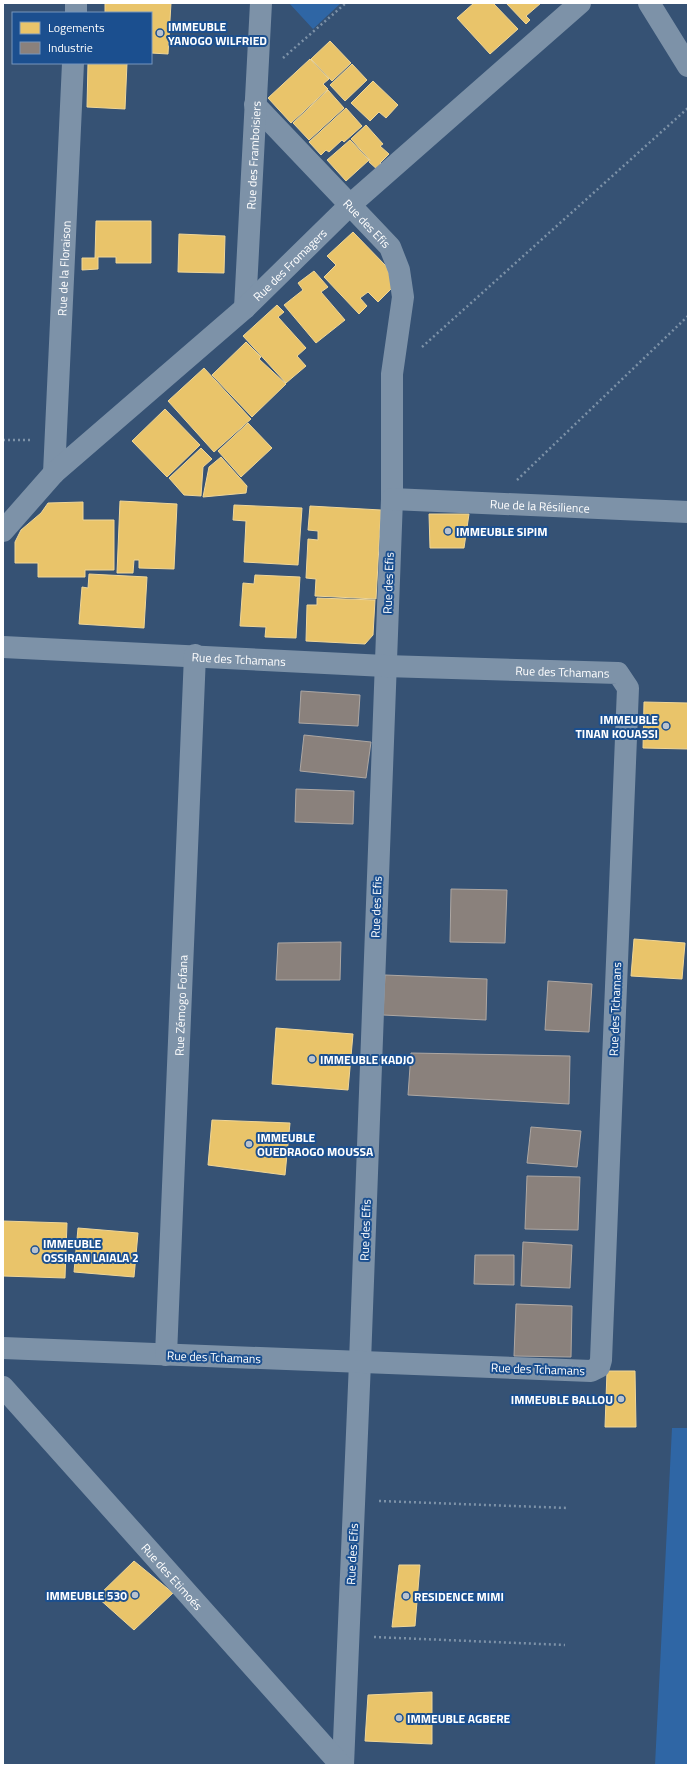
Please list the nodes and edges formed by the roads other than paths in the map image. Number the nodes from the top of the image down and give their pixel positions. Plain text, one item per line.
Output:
1 (261, 3) edge
2 (580, 3) edge
3 (649, 3) edge
4 (73, 64) edge
5 (688, 66) edge
6 (255, 105) junction
7 (350, 205) junction
8 (245, 308) junction
9 (54, 473) junction
10 (392, 499) junction
11 (688, 512) edge
12 (3, 531) edge
13 (3, 647) edge
14 (196, 655) junction
15 (384, 666) junction
16 (3, 1348) edge
17 (166, 1355) junction
18 (360, 1362) junction
19 (3, 1388) edge
20 (342, 1765) edge

1 - 6 street, Rue des Framboisiers
2 - 7 street, Rue des Fromagers
3 - 5 street
4 - 9 street, Rue de la Floraison
6 - 7 street, Rue des Efis
6 - 8 street, Rue des Framboisiers
7 - 8 street, Rue des Fromagers
7 - 10 street, Rue des Efis
8 - 9 street, Rue des Fromagers
9 - 12 street, Rue des Fromagers
10 - 11 street, Rue de la Résilience
10 - 15 street, Rue des Efis
13 - 14 street, Rue des Tchamans
14 - 15 street, Rue des Tchamans
14 - 17 street, Rue Zémogo Fofana
15 - 18 street, Rue des Efis
15 - 18 street, Rue des Tchamans
16 - 17 street, Rue des Tchamans
17 - 18 street, Rue des Tchamans
18 - 20 street, Rue des Efis
19 - 20 street, Rue des Etimoés

